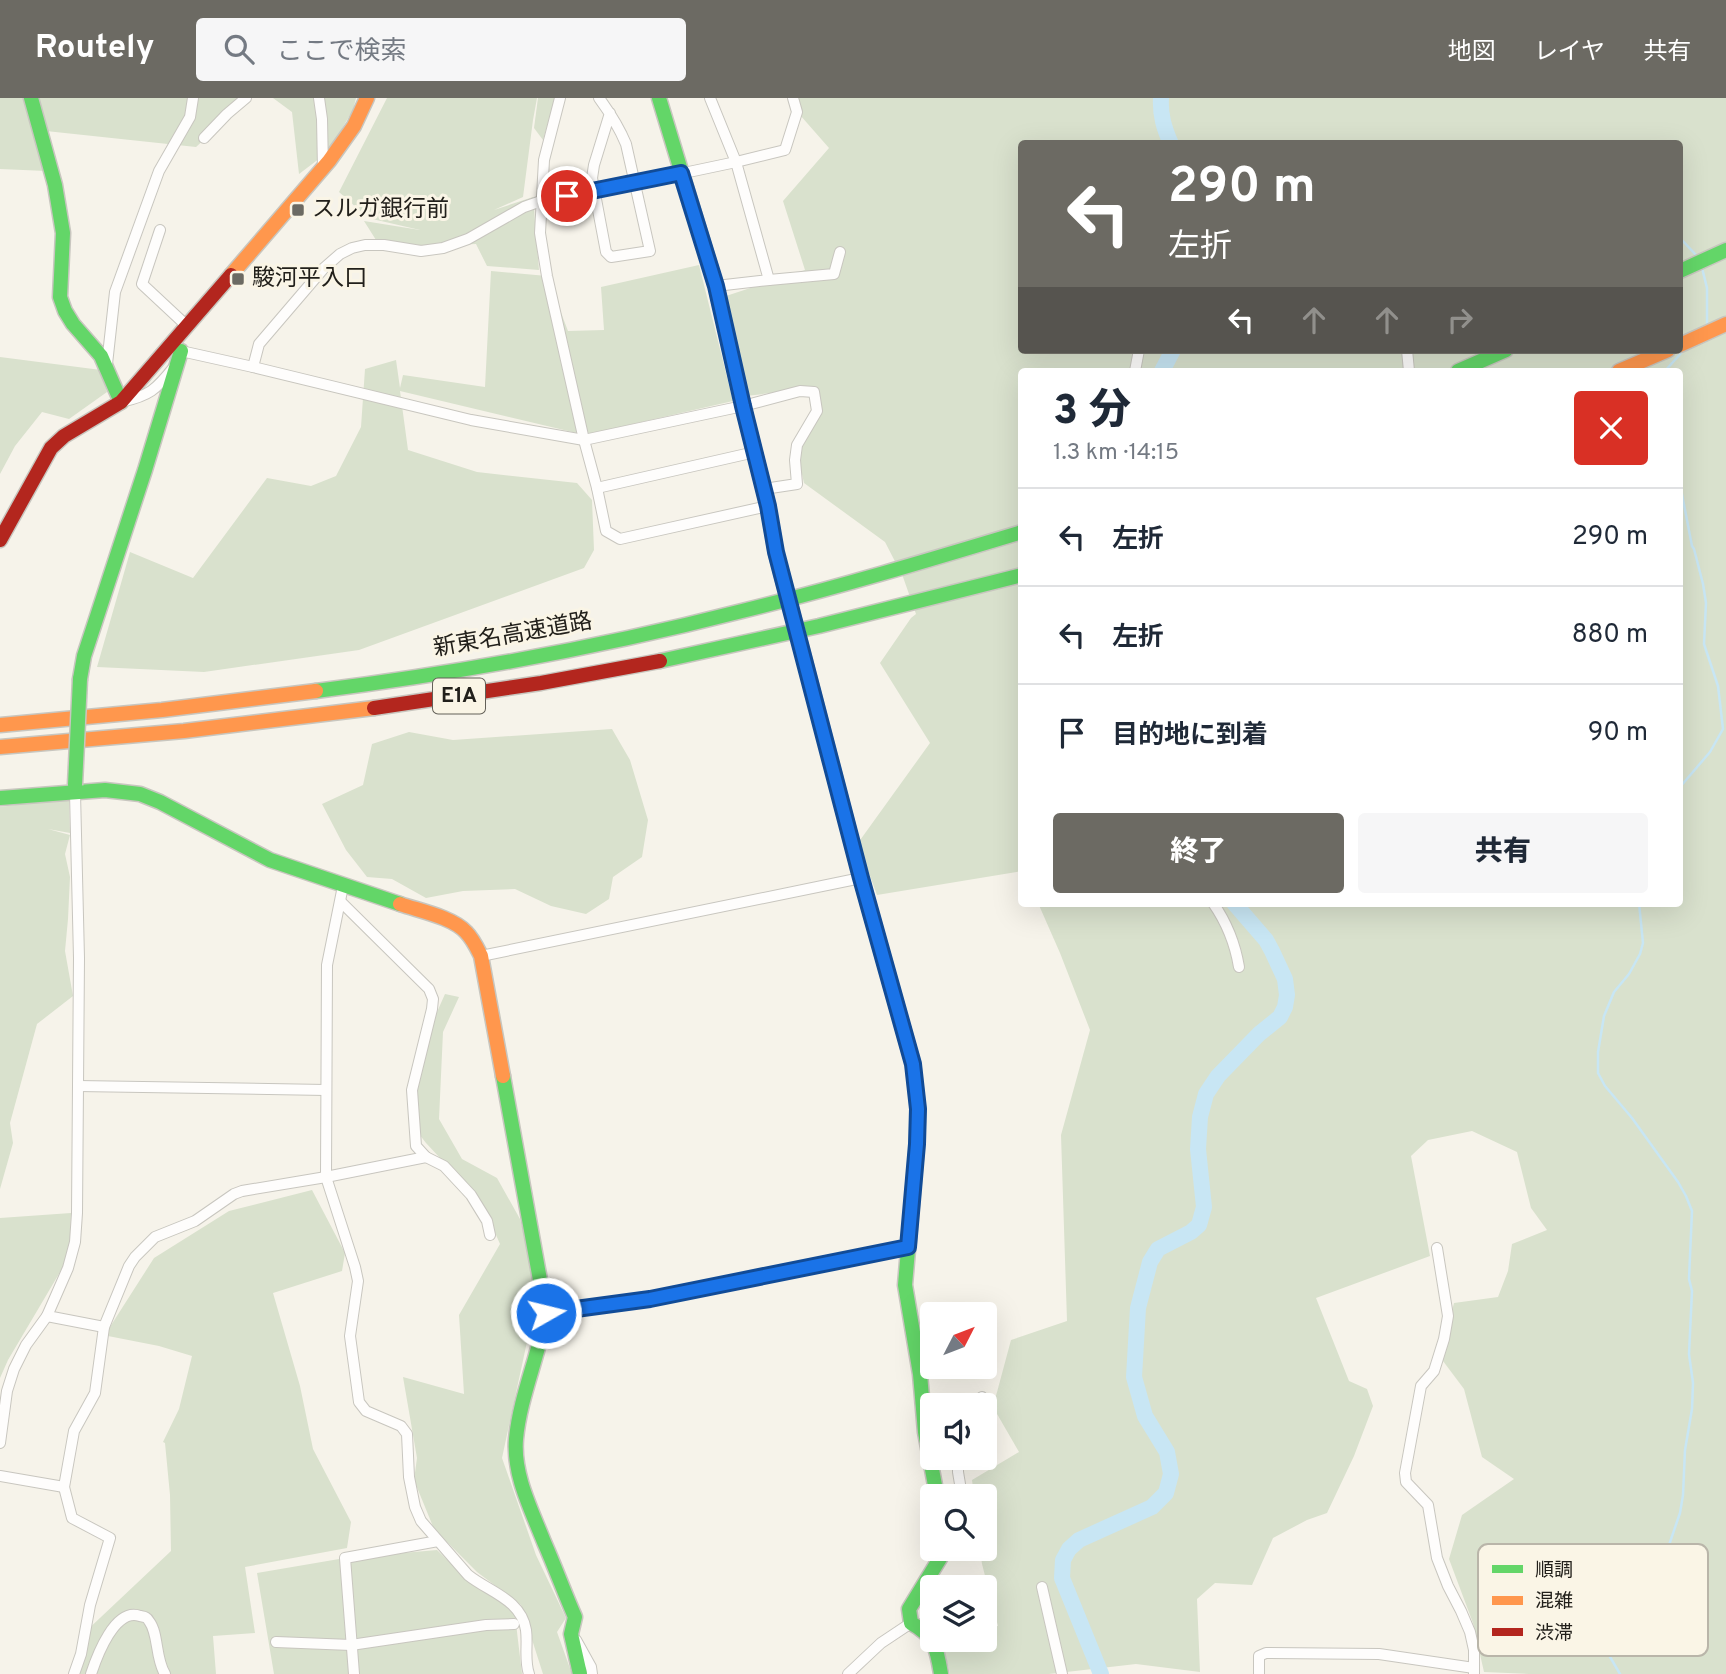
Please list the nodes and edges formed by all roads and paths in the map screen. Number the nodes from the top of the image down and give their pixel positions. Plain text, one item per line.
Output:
1 (31, 98) edge
2 (193, 98) edge
3 (246, 98) edge
4 (319, 98) edge
5 (367, 98) edge
6 (560, 98) edge
7 (599, 98) edge
8 (659, 98) edge
9 (710, 98) edge
10 (793, 98) edge
11 (610, 113) junction
12 (204, 138) dead end
13 (736, 162) junction
14 (323, 169) junction
15 (681, 173) junction
16 (635, 183) junction
17 (594, 192) junction
18 (541, 201) junction
19 (160, 230) dead end
20 (1726, 250) edge
21 (840, 252) dead end
22 (1683, 270) edge
23 (769, 280) junction
24 (716, 286) junction
25 (1726, 324) edge
26 (187, 326) junction
27 (1683, 344) edge
28 (175, 350) junction
29 (1497, 354) edge
30 (1659, 354) edge
31 (107, 367) junction
32 (253, 367) junction
33 (1465, 368) edge
34 (1626, 368) edge
35 (121, 402) junction
36 (743, 406) junction
37 (584, 440) junction
38 (755, 452) junction
39 (597, 488) junction
40 (764, 489) junction
41 (768, 506) junction
42 (1018, 533) edge
43 (0, 540) edge
44 (1018, 576) edge
45 (0, 725) edge
46 (0, 747) edge
47 (75, 789) junction
48 (0, 798) edge
49 (861, 878) junction
50 (343, 886) junction
51 (341, 902) junction
52 (1215, 907) edge
53 (481, 956) junction
54 (1238, 967) dead end
55 (78, 1086) junction
56 (326, 1090) junction
57 (426, 1157) junction
58 (327, 1177) junction
59 (491, 1235) dead end
60 (908, 1247) junction
61 (1437, 1248) dead end
62 (546, 1313) junction
63 (47, 1316) junction
64 (104, 1327) junction
65 (0, 1443) edge
66 (0, 1476) edge
67 (935, 1484) edge
68 (64, 1487) junction
69 (438, 1541) junction
70 (938, 1561) edge
71 (1042, 1587) dead end
72 (911, 1623) junction
73 (514, 1624) dead end
74 (571, 1634) junction
75 (276, 1642) dead end
76 (351, 1645) junction
77 (1474, 1671) edge
78 (74, 1674) edge
79 (91, 1674) edge
80 (165, 1674) edge
81 (354, 1674) edge
82 (529, 1674) edge
83 (580, 1674) edge
84 (592, 1674) edge
85 (848, 1674) edge
86 (941, 1674) edge
87 (1062, 1674) edge
88 (1259, 1674) edge

1 - 31 main road
2 - 31 street
3 - 12 street
4 - 14 street
5 - 14 main road
6 - 18 street
7 - 11 street
8 - 15 main road
9 - 13 street
10 - 13 street
11 - 16 street
11 - 17 street
13 - 15 street
13 - 23 street
14 - 26 main road
15 - 16 street
15 - 24 main road
16 - 17 street
16 - 17 street
17 - 18 street
18 - 32 street
18 - 37 street
19 - 26 street
20 - 22 main road
21 - 23 street
23 - 24 street
24 - 36 main road
25 - 27 main road
26 - 28 main road
28 - 32 street
28 - 35 main road
28 - 47 main road, bridge
29 - 33 main road
30 - 34 main road
31 - 35 main road
32 - 37 street
35 - 43 main road
36 - 37 street
36 - 38 main road
36 - 40 street
37 - 39 street
38 - 39 street
38 - 40 main road
39 - 41 street
40 - 41 main road
41 - 49 main road, bridge
42 - 45 main road, 新東名高速道路 / E1A
44 - 46 main road, E1A
47 - 48 main road
47 - 50 main road
47 - 55 street
49 - 53 street
49 - 60 main road
50 - 51 street
50 - 53 main road
51 - 56 street
51 - 57 street
52 - 54 street
53 - 62 main road
55 - 56 street
55 - 63 street
56 - 58 street
57 - 58 street
57 - 59 street
58 - 64 street
58 - 69 street
60 - 62 street
60 - 67 main road
61 - 77 street
62 - 74 main road
63 - 64 street
63 - 65 street
64 - 68 street
66 - 68 street
68 - 78 street
69 - 76 street
69 - 82 street
70 - 72 main road
71 - 87 street
72 - 85 street
72 - 86 main road
73 - 76 street
74 - 83 main road
74 - 84 street
75 - 76 street
76 - 81 street
77 - 88 street
79 - 80 street

